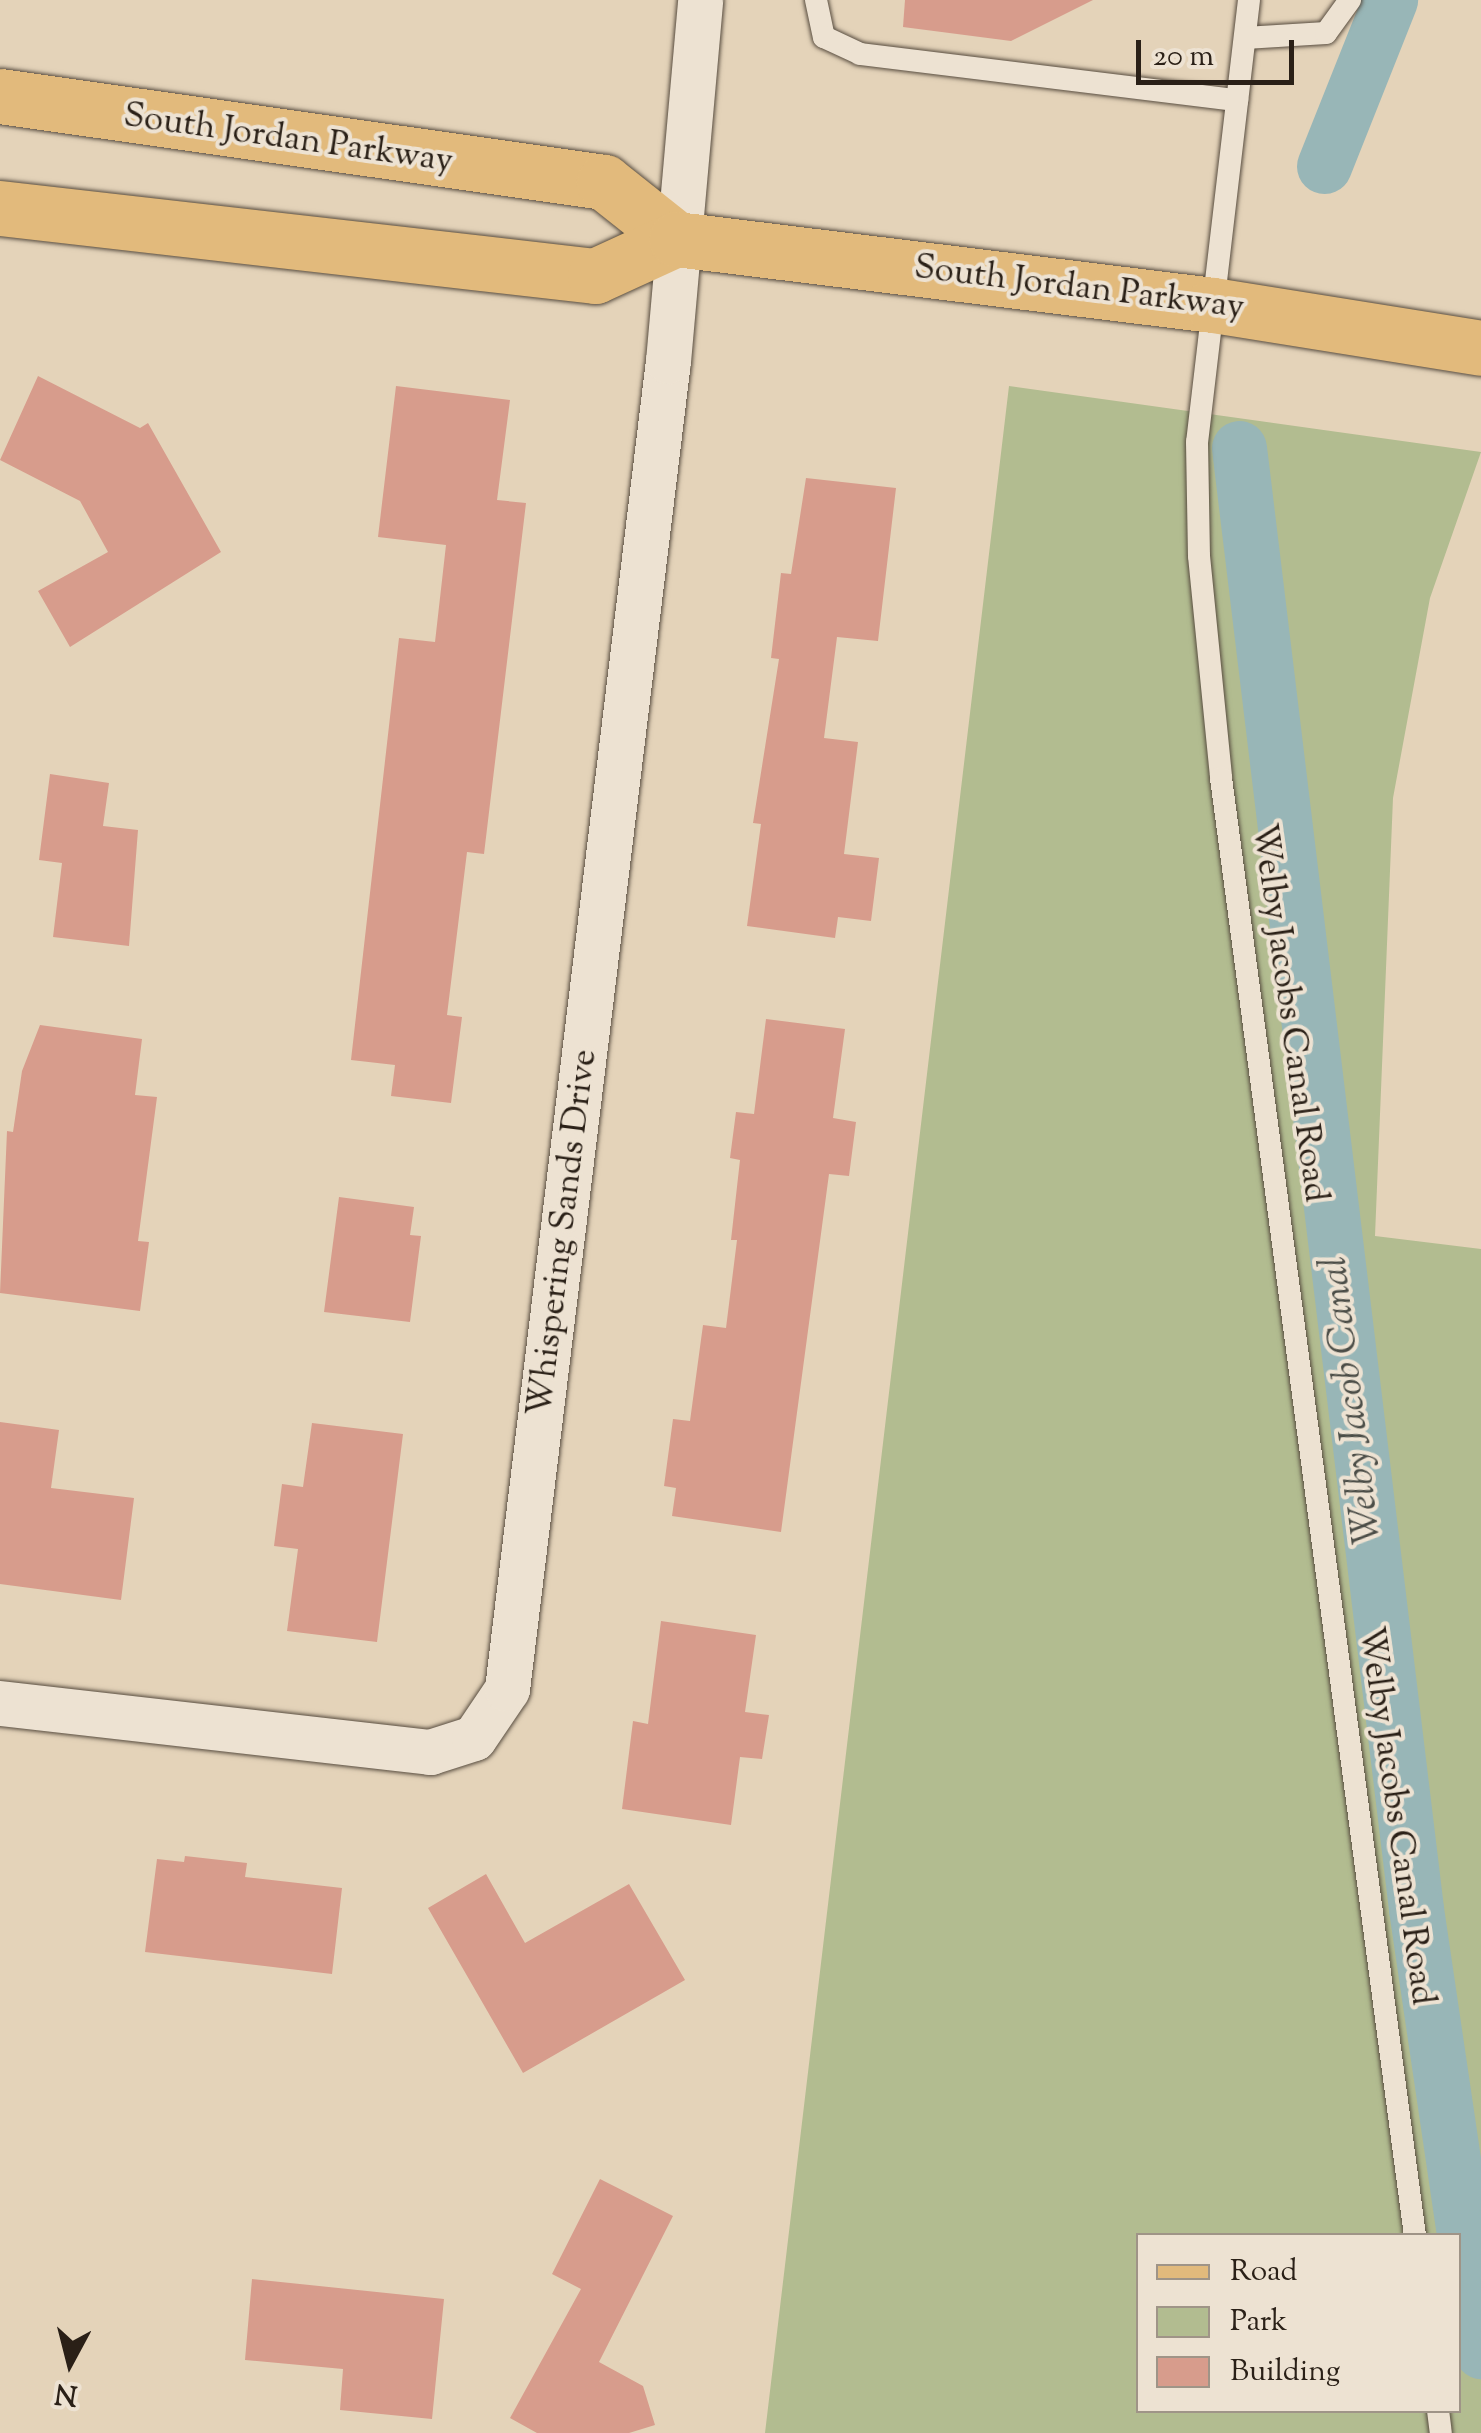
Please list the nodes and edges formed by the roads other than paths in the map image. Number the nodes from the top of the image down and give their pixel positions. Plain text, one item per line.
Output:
1 (700, 0) edge
2 (816, 0) edge
3 (1248, 0) edge
4 (1350, 0) edge
5 (1245, 38) junction
6 (0, 96) edge
7 (1237, 100) junction
8 (0, 208) edge
9 (676, 240) junction
10 (1213, 306) junction
11 (1481, 348) edge
12 (0, 1702) edge
13 (1415, 2233) edge

1 - 9 street, Whispering Sands Drive
2 - 7 lane
3 - 5 lane, Welby Jacobs Canal Road
4 - 5 lane
5 - 7 lane, Welby Jacobs Canal Road
6 - 9 main road, South Jordan Parkway
7 - 10 lane, Welby Jacobs Canal Road
8 - 9 main road
9 - 10 main road, South Jordan Parkway
9 - 12 street, Whispering Sands Drive
10 - 11 main road, South Jordan Parkway
10 - 13 lane, Welby Jacobs Canal Road

